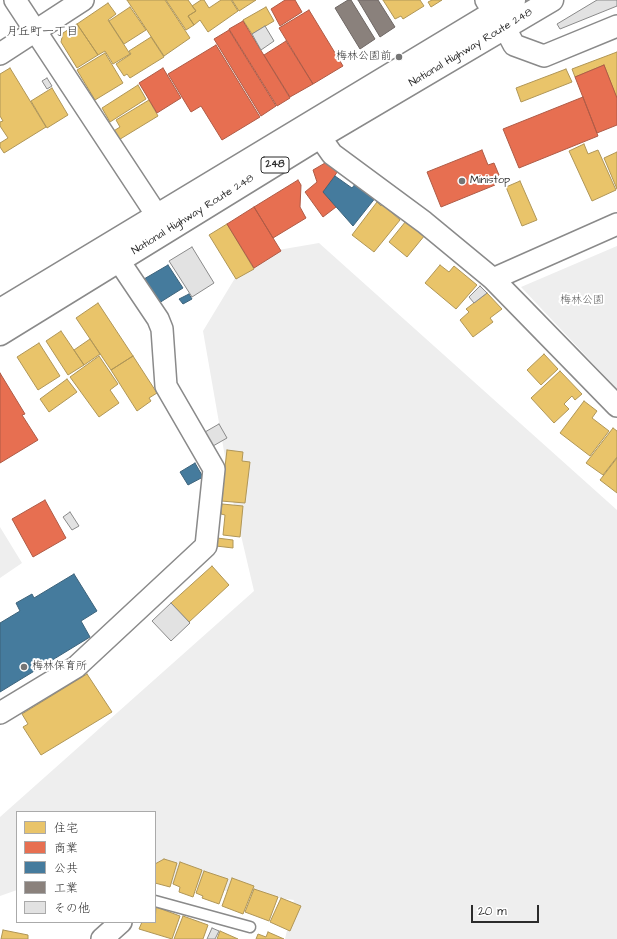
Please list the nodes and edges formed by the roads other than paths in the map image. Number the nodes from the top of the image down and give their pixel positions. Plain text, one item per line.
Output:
1 (15, 0) edge
2 (83, 0) edge
3 (514, 0) edge
4 (552, 0) edge
5 (495, 13) edge
6 (617, 26) edge
7 (35, 32) junction
8 (0, 54) edge
9 (320, 137) junction
10 (156, 214) junction
11 (617, 224) edge
12 (119, 261) junction
13 (493, 279) junction
14 (0, 310) edge
15 (0, 334) edge
16 (617, 406) edge
17 (0, 713) edge
18 (156, 901) edge
19 (120, 923) edge
20 (250, 927) dead end
21 (102, 939) edge

1 - 7 street
2 - 7 street
3 - 5 highway, National Highway Route 248 / 248
4 - 5 highway, National Highway Route 248 / 248
5 - 6 street
5 - 9 highway, National Highway Route 248 / 248
5 - 10 highway, National Highway Route 248 / 248
7 - 8 street
7 - 10 street
9 - 12 highway, National Highway Route 248 / 248
9 - 13 street
10 - 14 highway, National Highway Route 248 / 248
11 - 13 street
12 - 15 highway, National Highway Route 248 / 248
12 - 17 street
13 - 16 street
18 - 20 lane
19 - 21 street

